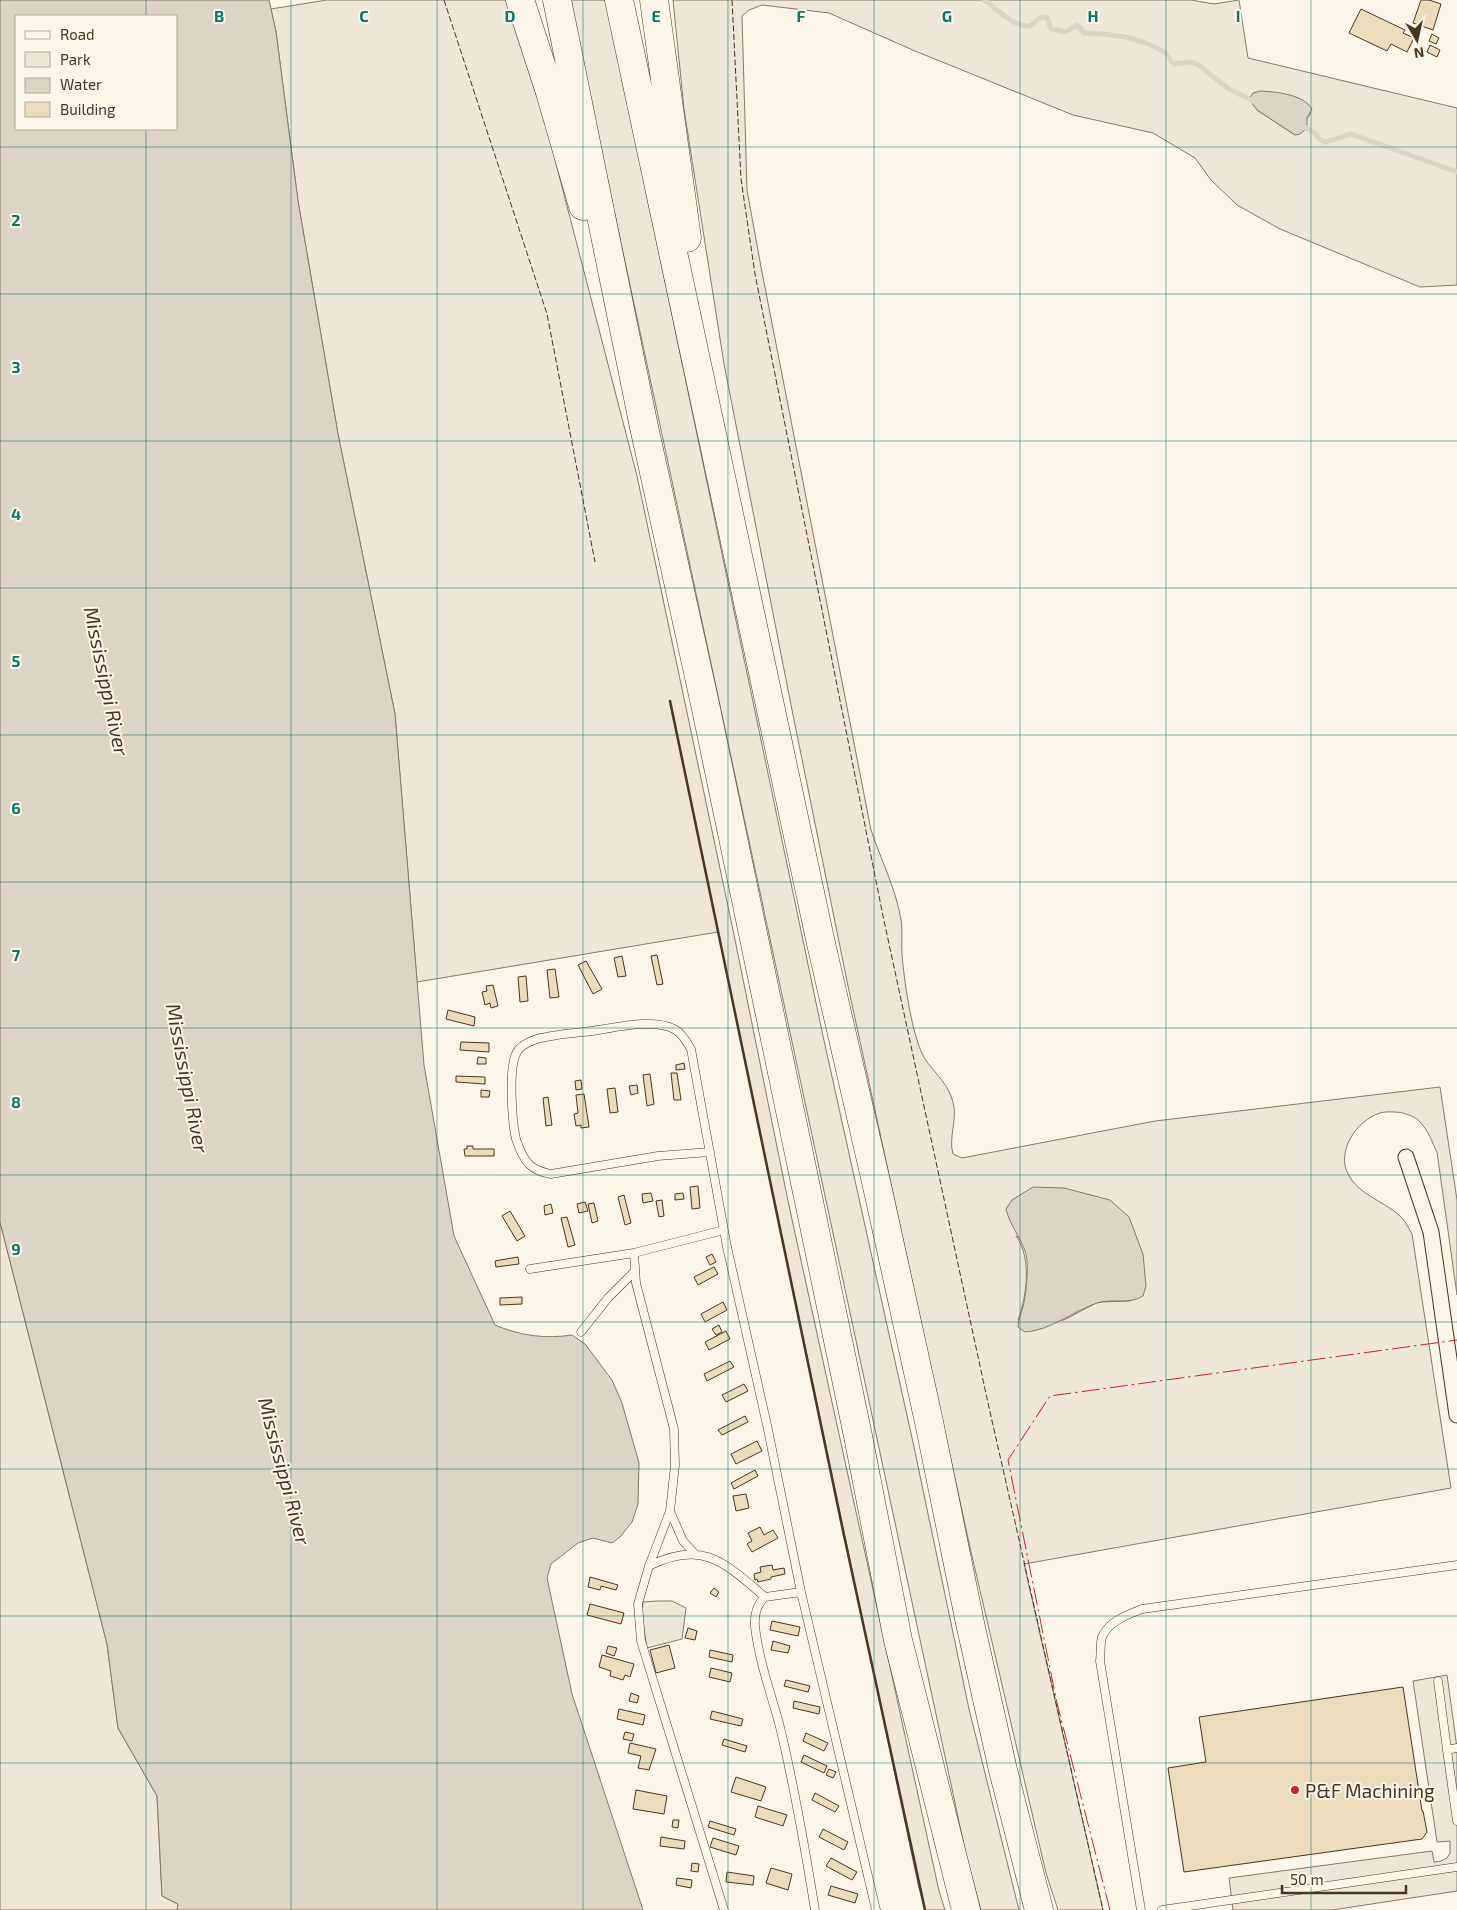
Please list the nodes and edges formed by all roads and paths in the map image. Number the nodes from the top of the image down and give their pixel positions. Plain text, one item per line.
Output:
1 (520, 0) edge
2 (556, 0) edge
3 (619, 0) edge
4 (654, 0) edge
5 (709, 416) junction
6 (644, 427) junction
7 (710, 1152) junction
8 (1406, 1157) dead end
9 (724, 1230) junction
10 (634, 1253) junction
11 (530, 1269) dead end
12 (635, 1271) junction
13 (581, 1332) dead end
14 (1457, 1415) edge
15 (670, 1512) junction
16 (695, 1554) junction
17 (1457, 1565) edge
18 (649, 1566) junction
19 (801, 1592) junction
20 (766, 1597) junction
21 (1438, 1681) dead end
22 (1457, 1748) edge
23 (1447, 1750) junction
24 (1457, 1821) edge
25 (1457, 1867) edge
26 (724, 1910) edge
27 (815, 1910) edge
28 (876, 1910) edge
29 (966, 1910) edge
30 (1039, 1910) edge
31 (1141, 1910) edge
32 (1162, 1910) edge

1 - 6 highway
2 - 6 highway
3 - 5 highway
4 - 5 highway
5 - 30 highway
6 - 29 highway
7 - 7 lane
7 - 9 lane
8 - 14 street
9 - 10 lane
9 - 19 lane
10 - 11 lane
10 - 12 lane
12 - 13 lane
12 - 15 lane
15 - 16 lane
15 - 18 lane
16 - 18 lane
16 - 20 lane
17 - 31 lane
18 - 26 lane
19 - 20 lane
19 - 28 lane
20 - 27 lane
21 - 23 lane
22 - 23 lane
23 - 24 lane
25 - 32 lane

